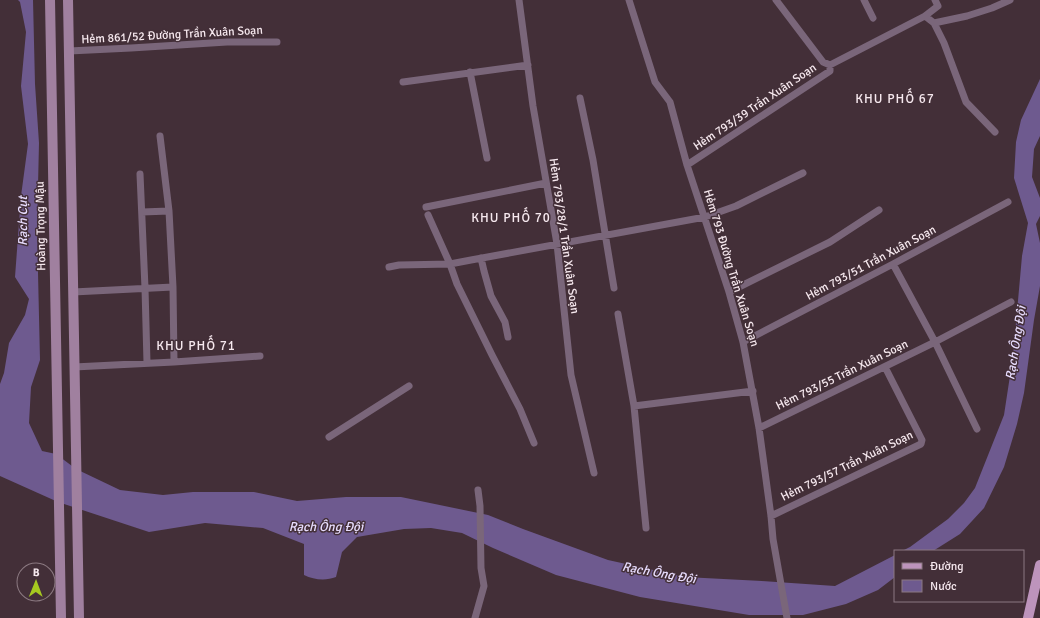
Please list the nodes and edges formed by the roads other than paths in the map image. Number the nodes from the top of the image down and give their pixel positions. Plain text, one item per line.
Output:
1 (50, 0) edge
2 (68, 0) edge
3 (519, 0) edge
4 (629, 0) edge
5 (776, 0) edge
6 (864, 0) edge
7 (935, 0) edge
8 (1010, 0) edge
9 (925, 16) junction
10 (873, 18) dead end
11 (934, 23) junction
12 (277, 42) dead end
13 (51, 51) junction
14 (69, 51) junction
15 (528, 65) junction
16 (830, 65) junction
17 (470, 72) junction
18 (403, 82) dead end
19 (580, 98) dead end
20 (994, 132) dead end
21 (160, 136) dead end
22 (487, 158) dead end
23 (688, 165) junction
24 (140, 174) dead end
25 (803, 174) dead end
26 (546, 183) junction
27 (1008, 202) dead end
28 (426, 207) dead end
29 (879, 210) dead end
30 (168, 211) junction
31 (142, 212) junction
32 (54, 214) junction
33 (72, 214) junction
34 (428, 215) dead end
35 (705, 217) junction
36 (605, 235) junction
37 (557, 244) junction
38 (481, 258) junction
39 (450, 264) junction
40 (893, 264) junction
41 (389, 266) dead end
42 (173, 287) junction
43 (145, 288) junction
44 (614, 288) dead end
45 (73, 292) junction
46 (729, 292) junction
47 (1011, 302) dead end
48 (618, 314) dead end
49 (508, 337) dead end
50 (743, 342) junction
51 (935, 342) junction
52 (260, 356) dead end
53 (174, 362) junction
54 (147, 364) junction
55 (57, 367) junction
56 (74, 367) junction
57 (885, 367) junction
58 (409, 386) dead end
59 (753, 391) junction
60 (634, 406) junction
61 (759, 428) junction
62 (977, 430) dead end
63 (329, 437) dead end
64 (534, 443) dead end
65 (594, 473) dead end
66 (478, 490) dead end
67 (771, 516) junction
68 (646, 528) dead end
69 (1040, 565) edge
70 (1028, 616) edge
71 (61, 618) edge
72 (79, 618) edge
73 (475, 618) edge
74 (787, 618) edge

1 - 13 main road, Hoàng Trọng Mậu
2 - 14 main road
3 - 15 street, Hẻm 793/28/1 Trần Xuân Soạn
4 - 23 street, Hẻm 793 Đường Trần Xuân Soạn
5 - 16 street
6 - 10 street
7 - 9 street
8 - 11 street
9 - 11 street
9 - 16 street
11 - 20 street
12 - 14 street, Hẻm 861/52 Đường Trần Xuân Soạn
13 - 14 main road
13 - 32 main road, Hoàng Trọng Mậu
14 - 33 main road
15 - 17 street
15 - 26 street, Hẻm 793/28/1 Trần Xuân Soạn
16 - 23 street, Hẻm 793/39 Trần Xuân Soạn
17 - 18 street
17 - 22 street
19 - 36 street
21 - 30 street
23 - 35 street, Hẻm 793 Đường Trần Xuân Soạn
24 - 31 street
25 - 35 street
26 - 28 street
26 - 37 street, Hẻm 793/28/1 Trần Xuân Soạn
27 - 40 street, Hẻm 793/51 Trần Xuân Soạn
29 - 46 street
30 - 31 street
30 - 42 street
31 - 43 street
32 - 33 main road
32 - 55 main road, Hoàng Trọng Mậu
33 - 45 main road
34 - 39 street
35 - 36 street
35 - 46 street, Hẻm 793 Đường Trần Xuân Soạn
36 - 37 street
36 - 44 street
37 - 38 street
37 - 65 street, Hẻm 793/28/1 Trần Xuân Soạn
38 - 39 street
38 - 49 street
39 - 41 street
39 - 64 street
40 - 50 street, Hẻm 793/51 Trần Xuân Soạn
40 - 51 street
42 - 43 street
42 - 53 street
43 - 45 street
43 - 54 street
45 - 56 main road
46 - 50 street, Hẻm 793 Đường Trần Xuân Soạn
47 - 51 street, Hẻm 793/55 Trần Xuân Soạn
48 - 60 street
50 - 59 street, Hẻm 793 Đường Trần Xuân Soạn
51 - 57 street, Hẻm 793/55 Trần Xuân Soạn
51 - 62 street
52 - 53 street
53 - 54 street
54 - 56 street
55 - 56 main road
55 - 71 main road, Hoàng Trọng Mậu
56 - 72 main road
57 - 61 street, Hẻm 793/55 Trần Xuân Soạn
57 - 67 street, Hẻm 793/57 Trần Xuân Soạn
58 - 63 street
59 - 60 street
59 - 61 street, Hẻm 793 Đường Trần Xuân Soạn
60 - 68 street
61 - 67 street, Hẻm 793 Đường Trần Xuân Soạn
66 - 73 street
67 - 74 street, Hẻm 793 Đường Trần Xuân Soạn
69 - 70 main road

